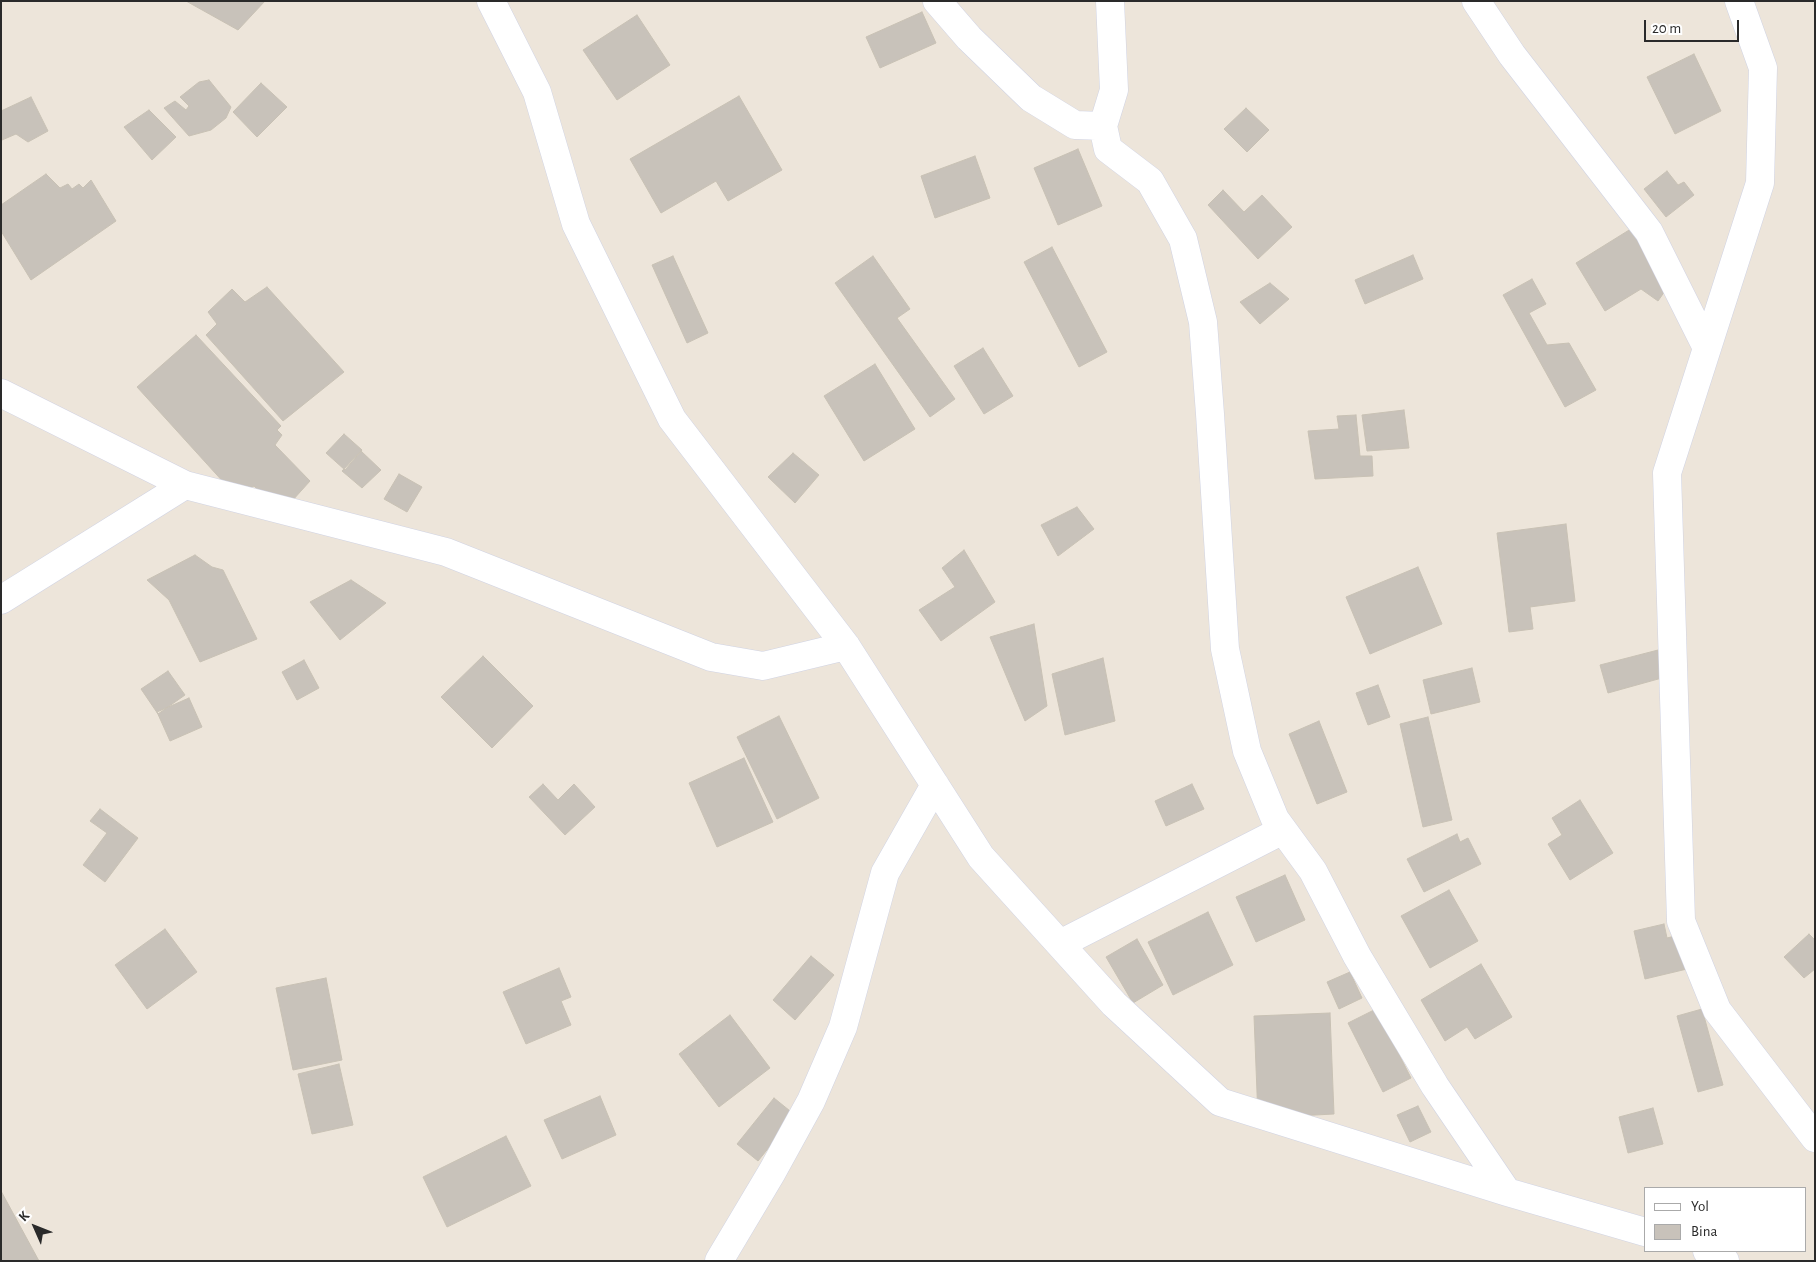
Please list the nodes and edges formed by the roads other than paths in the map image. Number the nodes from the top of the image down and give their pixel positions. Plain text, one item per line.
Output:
1 (491, 1) edge
2 (937, 1) edge
3 (1110, 1) edge
4 (1476, 1) edge
5 (1739, 1) edge
6 (1103, 126) junction
7 (1707, 348) junction
8 (1, 393) edge
9 (185, 486) junction
10 (1, 600) edge
11 (846, 646) junction
12 (936, 785) junction
13 (1283, 830) junction
14 (1060, 944) junction
15 (1815, 1138) edge
16 (1507, 1192) junction
17 (1644, 1232) edge
18 (1710, 1252) edge
19 (719, 1261) edge
20 (1725, 1261) edge

1 - 11 street
2 - 6 street
3 - 6 street
4 - 7 street
5 - 7 street
6 - 13 street
7 - 15 street
8 - 9 street
9 - 10 street
9 - 11 street
11 - 12 street
12 - 14 street
12 - 19 street
13 - 14 street
13 - 16 street
14 - 16 street
16 - 17 street
18 - 20 street

